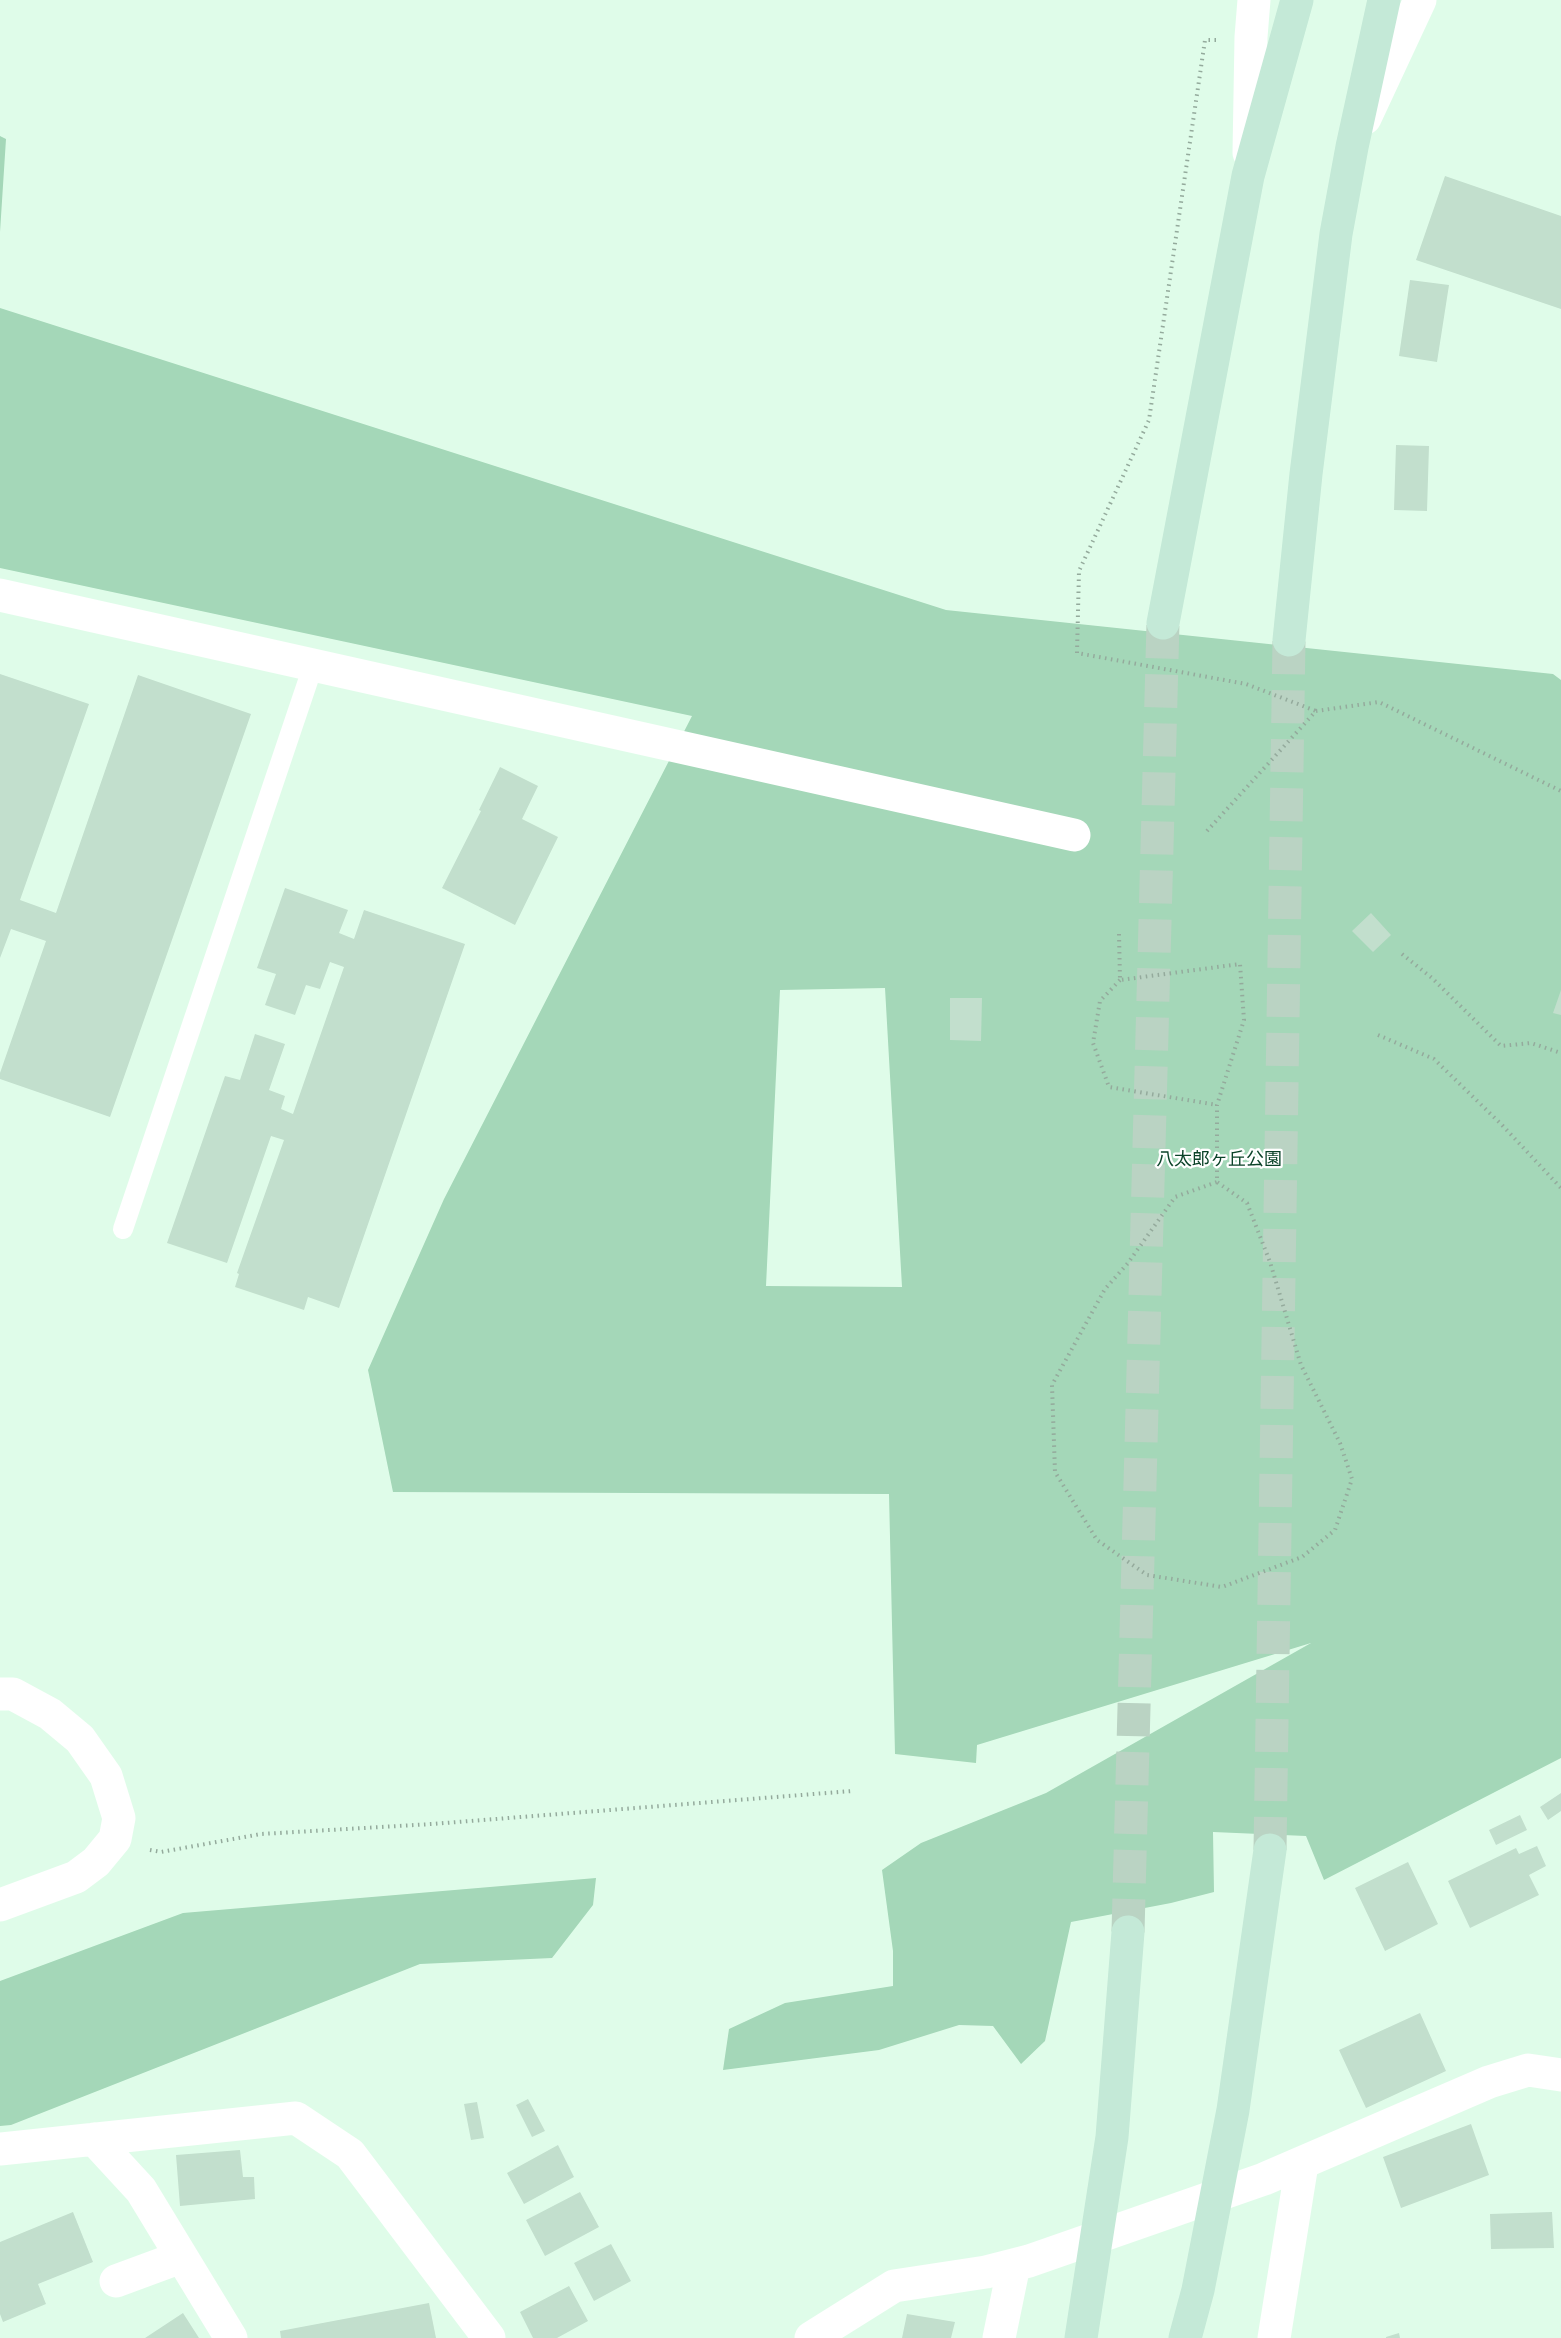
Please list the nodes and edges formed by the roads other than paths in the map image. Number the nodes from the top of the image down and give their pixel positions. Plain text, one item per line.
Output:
1 (1254, 0) edge
2 (1297, 0) edge
3 (1384, 0) edge
4 (1420, 0) edge
5 (1352, 147) junction
6 (1248, 176) junction
7 (0, 595) edge
8 (1163, 623) tunnel mouth
9 (1289, 640) tunnel mouth
10 (313, 666) junction
11 (1074, 835) dead end
12 (123, 1229) dead end
13 (0, 1694) edge
14 (1270, 1850) tunnel mouth
15 (0, 1905) edge
16 (1128, 1932) tunnel mouth
17 (1561, 2074) edge
18 (94, 2139) junction
19 (0, 2149) edge
20 (1302, 2164) junction
21 (181, 2257) junction
22 (1014, 2265) junction
23 (116, 2281) dead end
24 (1084, 2323) edge
25 (231, 2338) edge
26 (489, 2338) edge
27 (811, 2338) edge
28 (999, 2338) edge
29 (1185, 2338) edge
30 (1274, 2338) edge

1 - 6 street
2 - 6 street
3 - 5 street
4 - 5 street
5 - 9 street
6 - 8 street
7 - 10 street
10 - 11 street
10 - 12 lane
13 - 15 street
14 - 29 street
16 - 24 street
17 - 20 street
18 - 19 street
18 - 21 street
18 - 26 street
20 - 22 street
20 - 30 street
21 - 23 street
21 - 25 street
22 - 27 street
22 - 28 street

